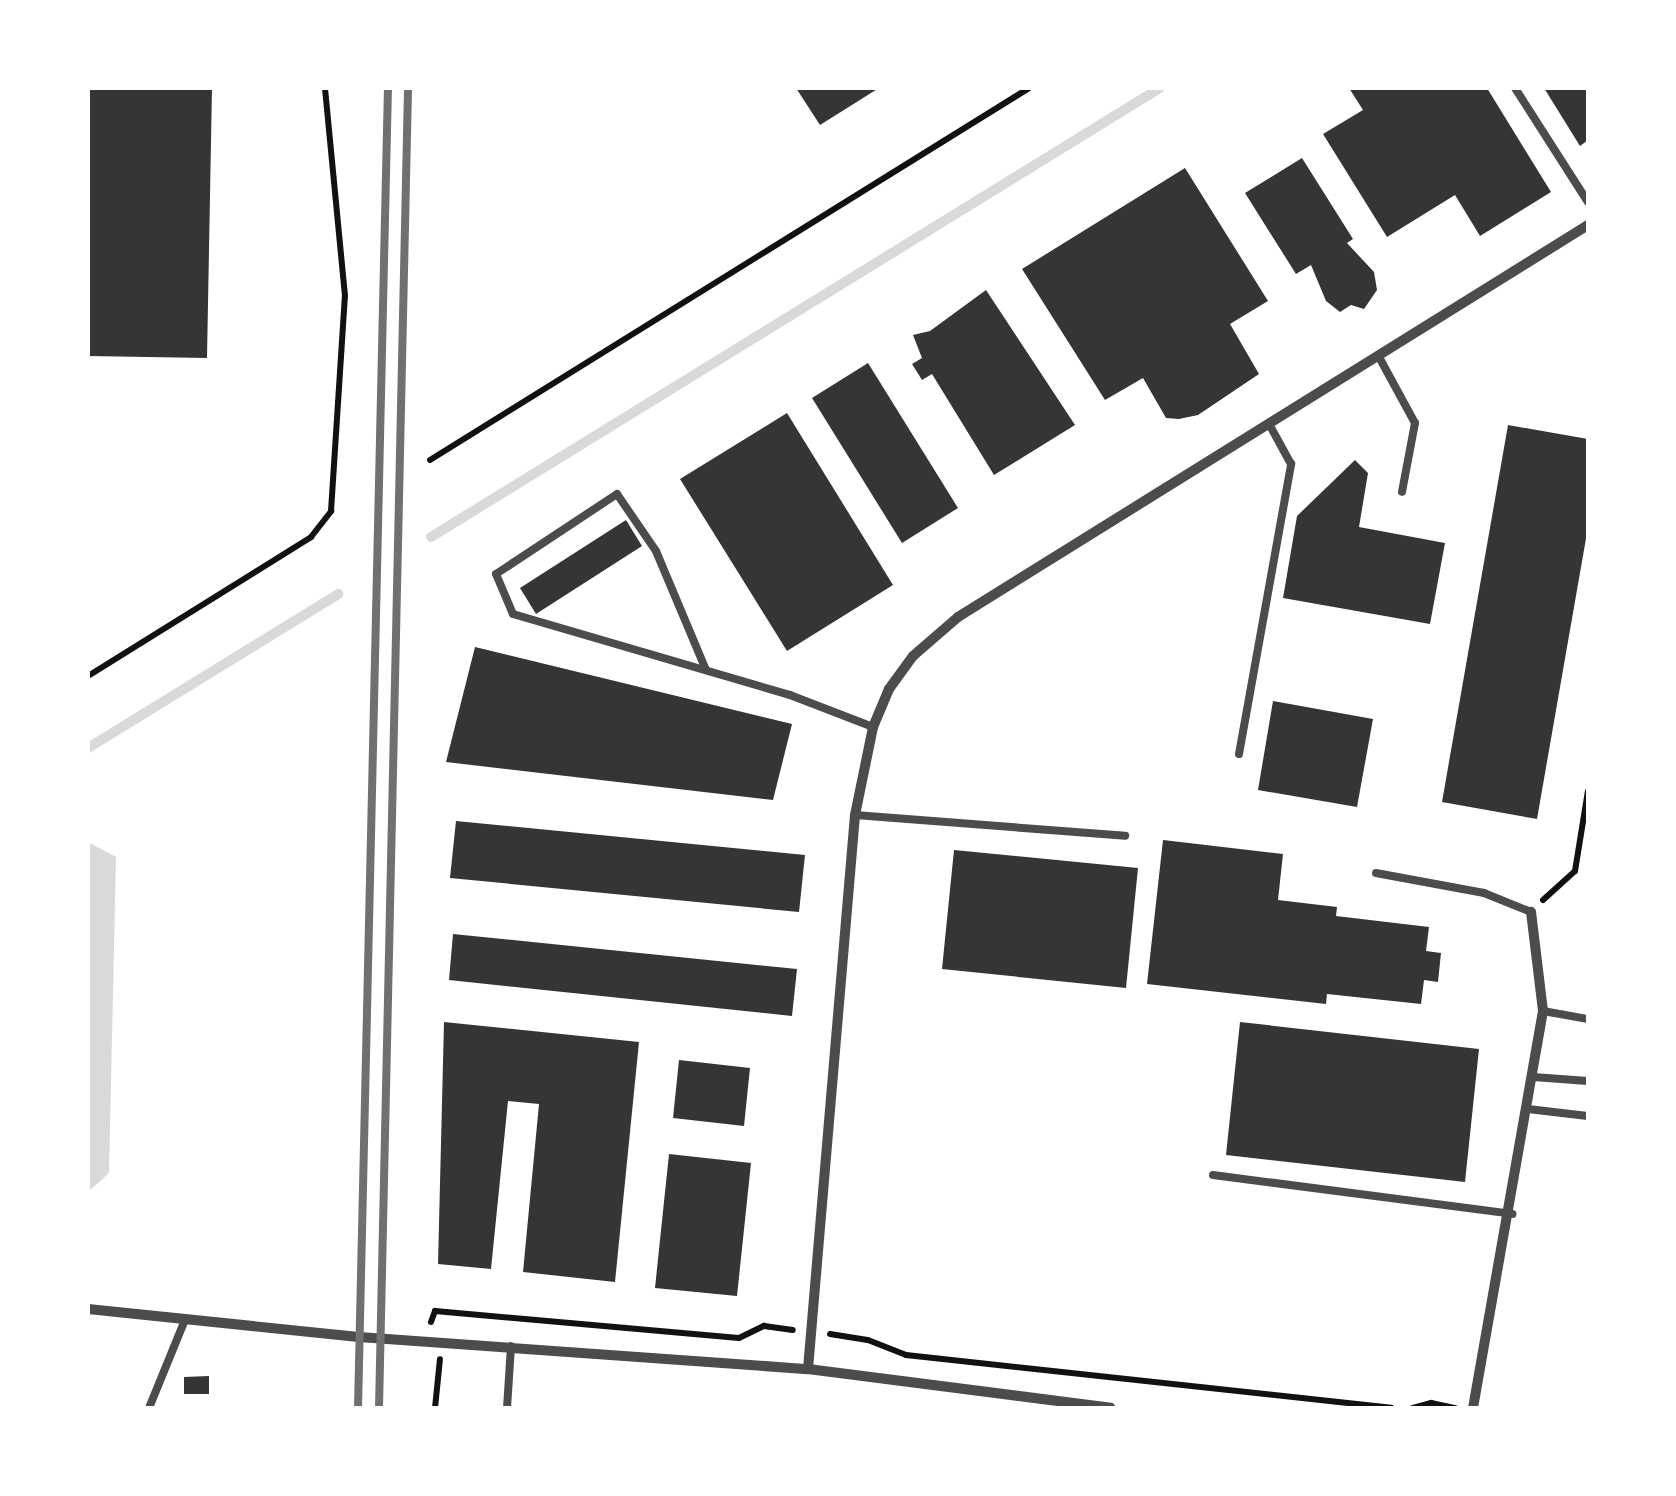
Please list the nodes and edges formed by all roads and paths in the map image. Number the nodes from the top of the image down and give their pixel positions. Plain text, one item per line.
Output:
1 (325, 88) edge
2 (1029, 88) edge
3 (1515, 88) edge
4 (1588, 202) edge
5 (1588, 225) edge
6 (1380, 357) junction
7 (1269, 424) junction
8 (430, 460) dead end
9 (1402, 492) dead end
10 (706, 670) junction
11 (88, 676) edge
12 (873, 728) junction
13 (1239, 754) dead end
14 (1588, 790) edge
15 (855, 814) junction
16 (1125, 836) dead end
17 (1376, 872) dead end
18 (1531, 912) junction
19 (1544, 1012) junction
20 (1588, 1019) edge
21 (1533, 1076) junction
22 (1588, 1081) edge
23 (1528, 1109) junction
24 (1588, 1116) edge
25 (1213, 1175) dead end
26 (1512, 1214) junction
27 (88, 1308) edge
28 (185, 1320) junction
29 (812, 1332) junction
30 (423, 1342) junction
31 (440, 1342) junction
32 (511, 1346) junction
33 (808, 1369) junction
34 (150, 1408) edge
35 (435, 1408) edge
36 (507, 1408) edge
37 (1111, 1408) edge
38 (1391, 1408) edge
39 (1413, 1408) edge
40 (1457, 1408) edge
41 (1474, 1408) edge

1 - 11 path
2 - 8 path
3 - 4 lane
5 - 6 street
6 - 7 street
6 - 9 lane
7 - 12 street
7 - 13 lane
10 - 10 lane
10 - 12 lane
12 - 15 street
14 - 18 path
15 - 16 lane
15 - 29 street
17 - 18 lane
18 - 19 street
19 - 20 lane
19 - 21 street
21 - 22 lane
21 - 23 street
23 - 24 lane
23 - 26 street
25 - 26 lane
26 - 41 street
27 - 28 street
28 - 30 street
28 - 34 lane
29 - 30 path
29 - 33 street
29 - 38 path
30 - 31 street
31 - 32 street
31 - 35 path
32 - 33 street
32 - 36 lane
33 - 37 street
39 - 40 path

